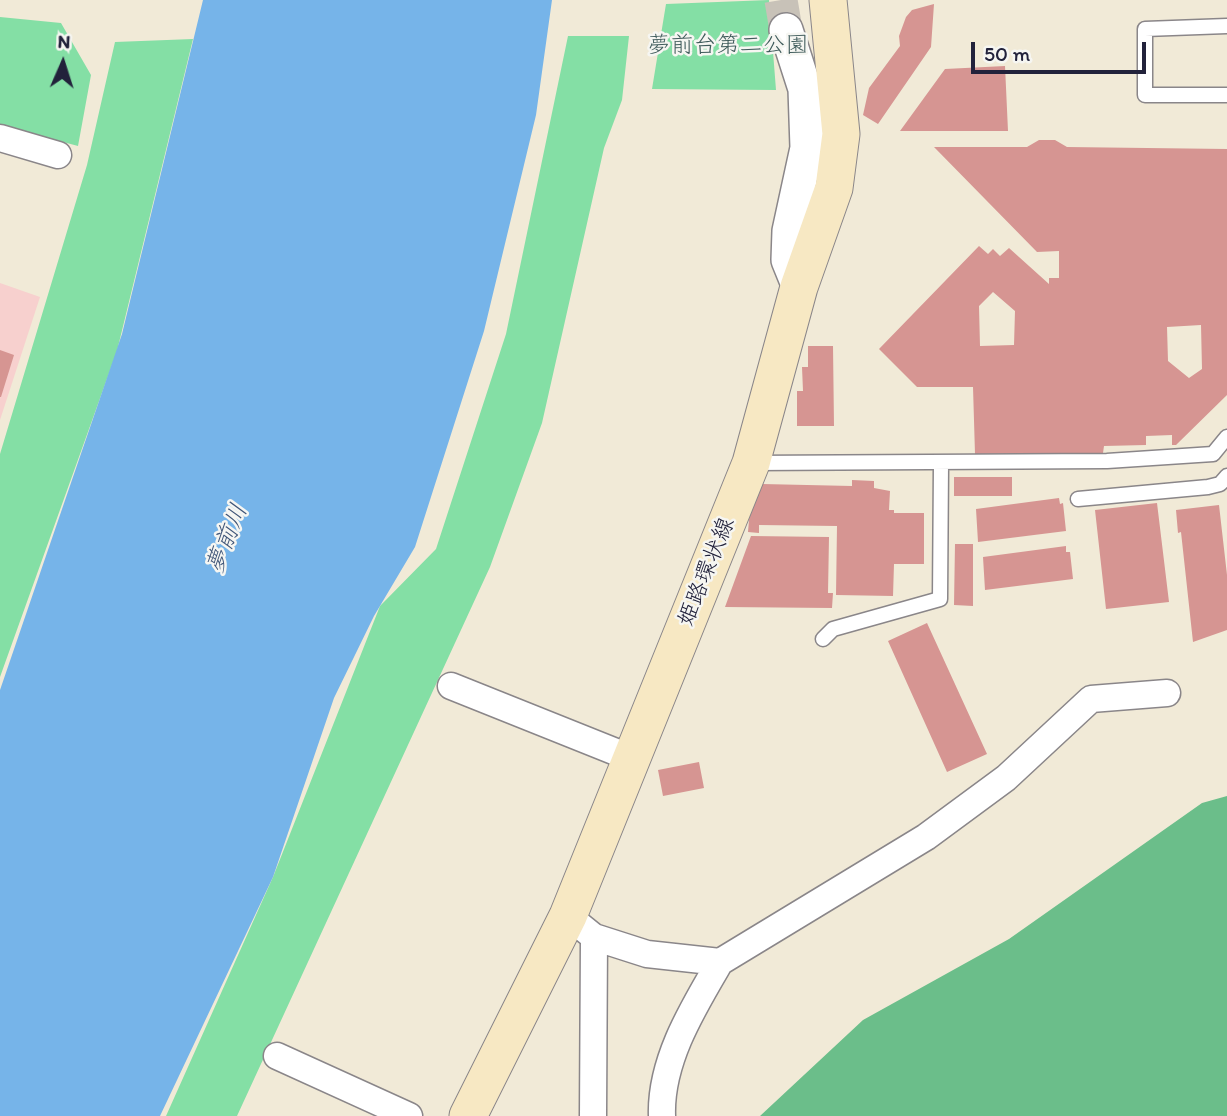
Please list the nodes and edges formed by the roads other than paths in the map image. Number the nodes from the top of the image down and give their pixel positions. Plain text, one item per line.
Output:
1 (828, 0) edge
2 (1227, 26) edge
3 (786, 30) tunnel mouth
4 (1227, 94) edge
5 (0, 138) edge
6 (58, 155) dead end
7 (799, 287) junction
8 (1227, 437) edge
9 (751, 463) junction
10 (941, 464) junction
11 (1227, 476) edge
12 (1078, 499) dead end
13 (823, 639) dead end
14 (451, 686) dead end
15 (1167, 693) dead end
16 (631, 758) junction
17 (581, 926) junction
18 (720, 962) junction
19 (277, 1056) dead end
20 (409, 1116) edge
21 (468, 1116) edge
22 (593, 1116) edge
23 (663, 1116) edge

1 - 7 main road, 姫路環状線
2 - 4 lane
3 - 7 street
5 - 6 street
7 - 9 main road, 姫路環状線
8 - 10 lane
9 - 10 lane
9 - 16 main road, 姫路環状線
10 - 13 lane
11 - 12 lane
14 - 16 street
15 - 18 street
16 - 17 main road, 姫路環状線
17 - 18 street
17 - 21 main road, 姫路環状線
17 - 22 street
18 - 23 street
19 - 20 street

